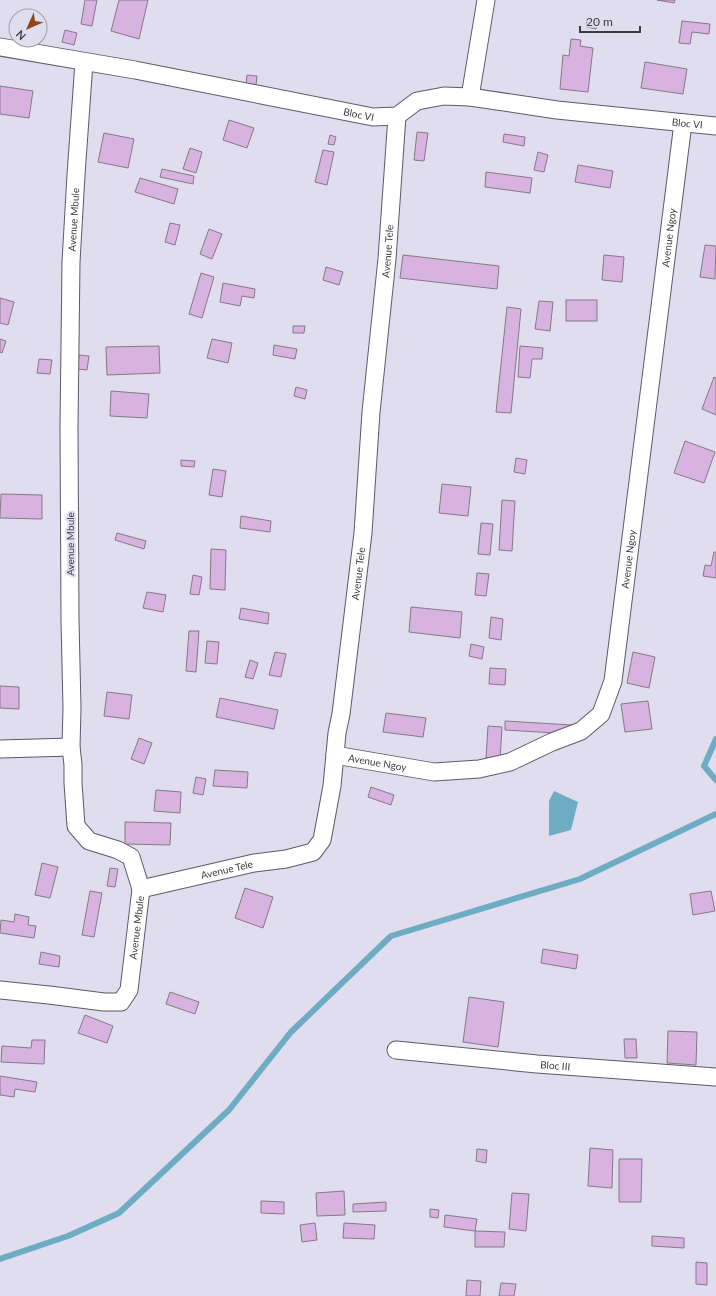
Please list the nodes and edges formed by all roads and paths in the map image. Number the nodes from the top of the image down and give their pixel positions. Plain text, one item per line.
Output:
1 (486, 0) edge
2 (0, 47) edge
3 (84, 62) junction
4 (470, 97) junction
5 (397, 116) junction
6 (683, 123) junction
7 (716, 126) edge
8 (71, 747) junction
9 (0, 749) edge
10 (335, 755) junction
11 (141, 889) junction
12 (0, 990) edge
13 (396, 1050) dead end
14 (716, 1077) edge

1 - 4 street
2 - 3 street, Bloc VI
3 - 5 street, Bloc VI
3 - 8 street, Avenue Mbule
4 - 5 street, Bloc VI
4 - 6 street, Bloc VI
5 - 10 street, Avenue Tele
6 - 7 street, Bloc VI
6 - 10 street, Avenue Ngoy
8 - 9 street
8 - 11 street, Avenue Mbule
10 - 11 street, Avenue Tele
11 - 12 street, Avenue Mbule
13 - 14 street, Bloc III

